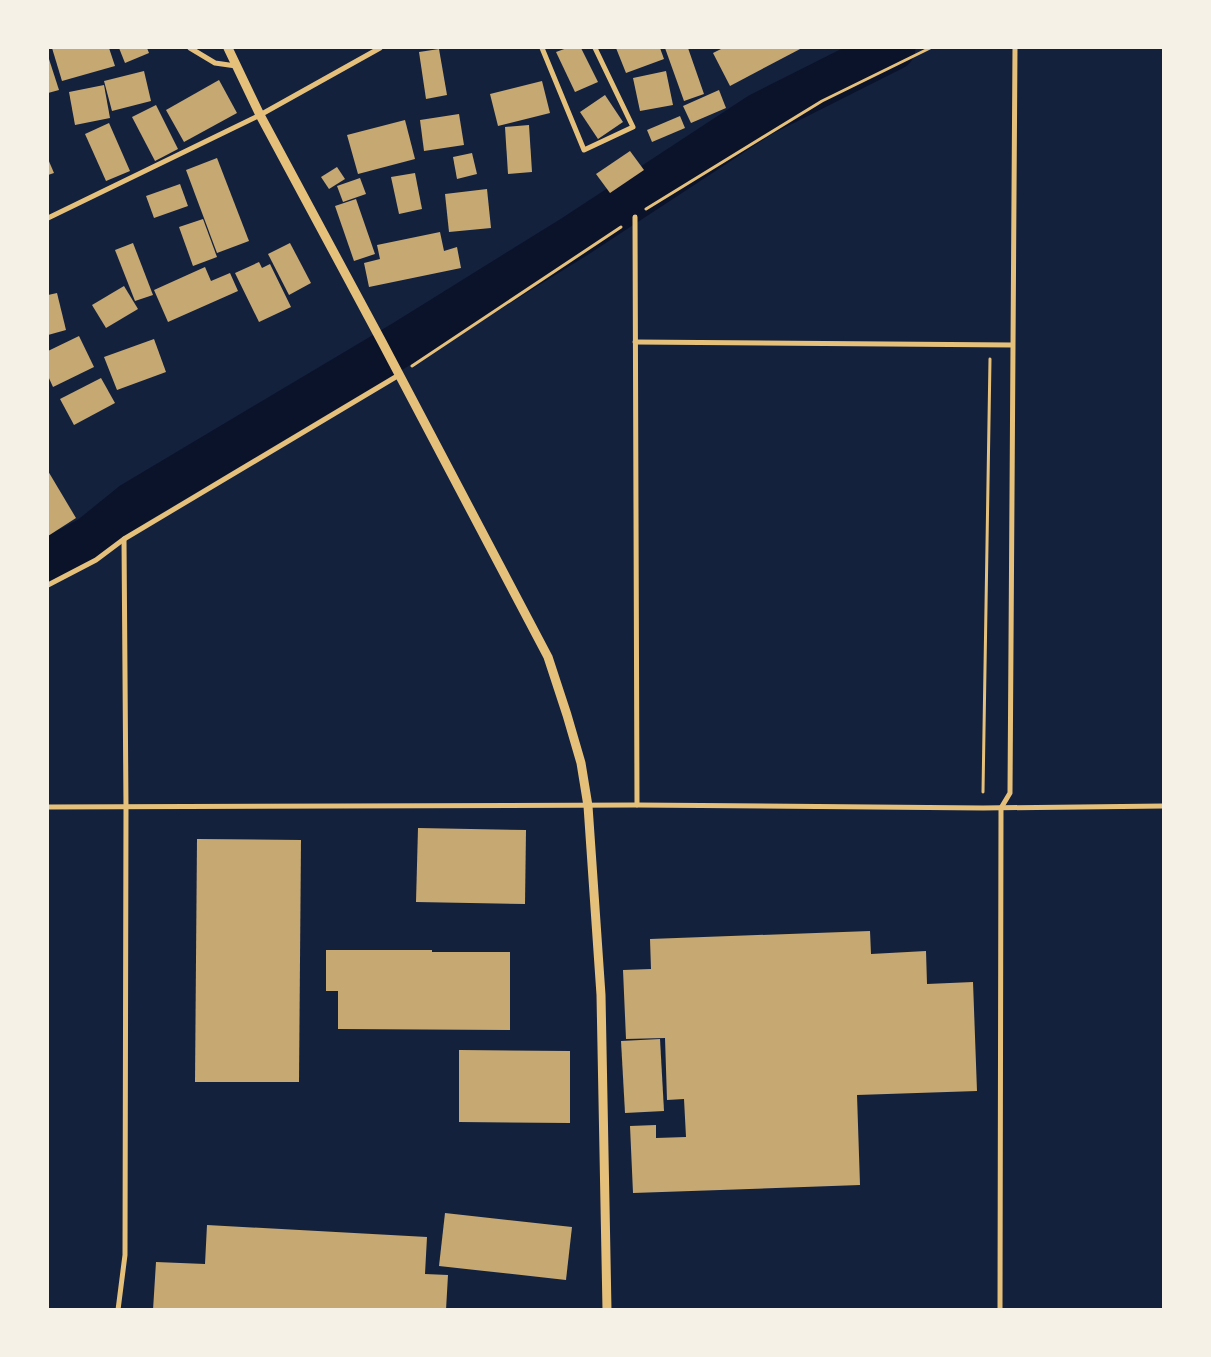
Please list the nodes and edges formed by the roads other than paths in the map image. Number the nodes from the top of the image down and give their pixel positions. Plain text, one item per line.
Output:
1 (190, 48) edge
2 (228, 48) edge
3 (380, 48) edge
4 (542, 48) edge
5 (595, 48) edge
6 (1015, 48) edge
7 (237, 66) junction
8 (260, 115) junction
9 (635, 217) road end
10 (48, 218) edge
11 (635, 342) junction
12 (1012, 345) junction
13 (399, 375) junction
14 (124, 538) junction
15 (48, 585) edge
16 (637, 805) junction
17 (588, 806) junction
18 (1164, 806) edge
19 (48, 807) edge
20 (126, 808) junction
21 (1001, 808) junction
22 (118, 1310) edge
23 (607, 1310) edge
24 (1000, 1310) edge

1 - 7 street
2 - 7 street
3 - 8 street
4 - 5 street
6 - 12 street
7 - 8 street
8 - 10 street
8 - 13 street
9 - 11 street
11 - 12 street
11 - 16 street
12 - 21 street
13 - 14 street
13 - 17 street
14 - 15 street
14 - 20 street
16 - 17 street
16 - 21 street
17 - 20 street
17 - 23 street
18 - 21 street
19 - 20 street
20 - 22 street
21 - 24 street

